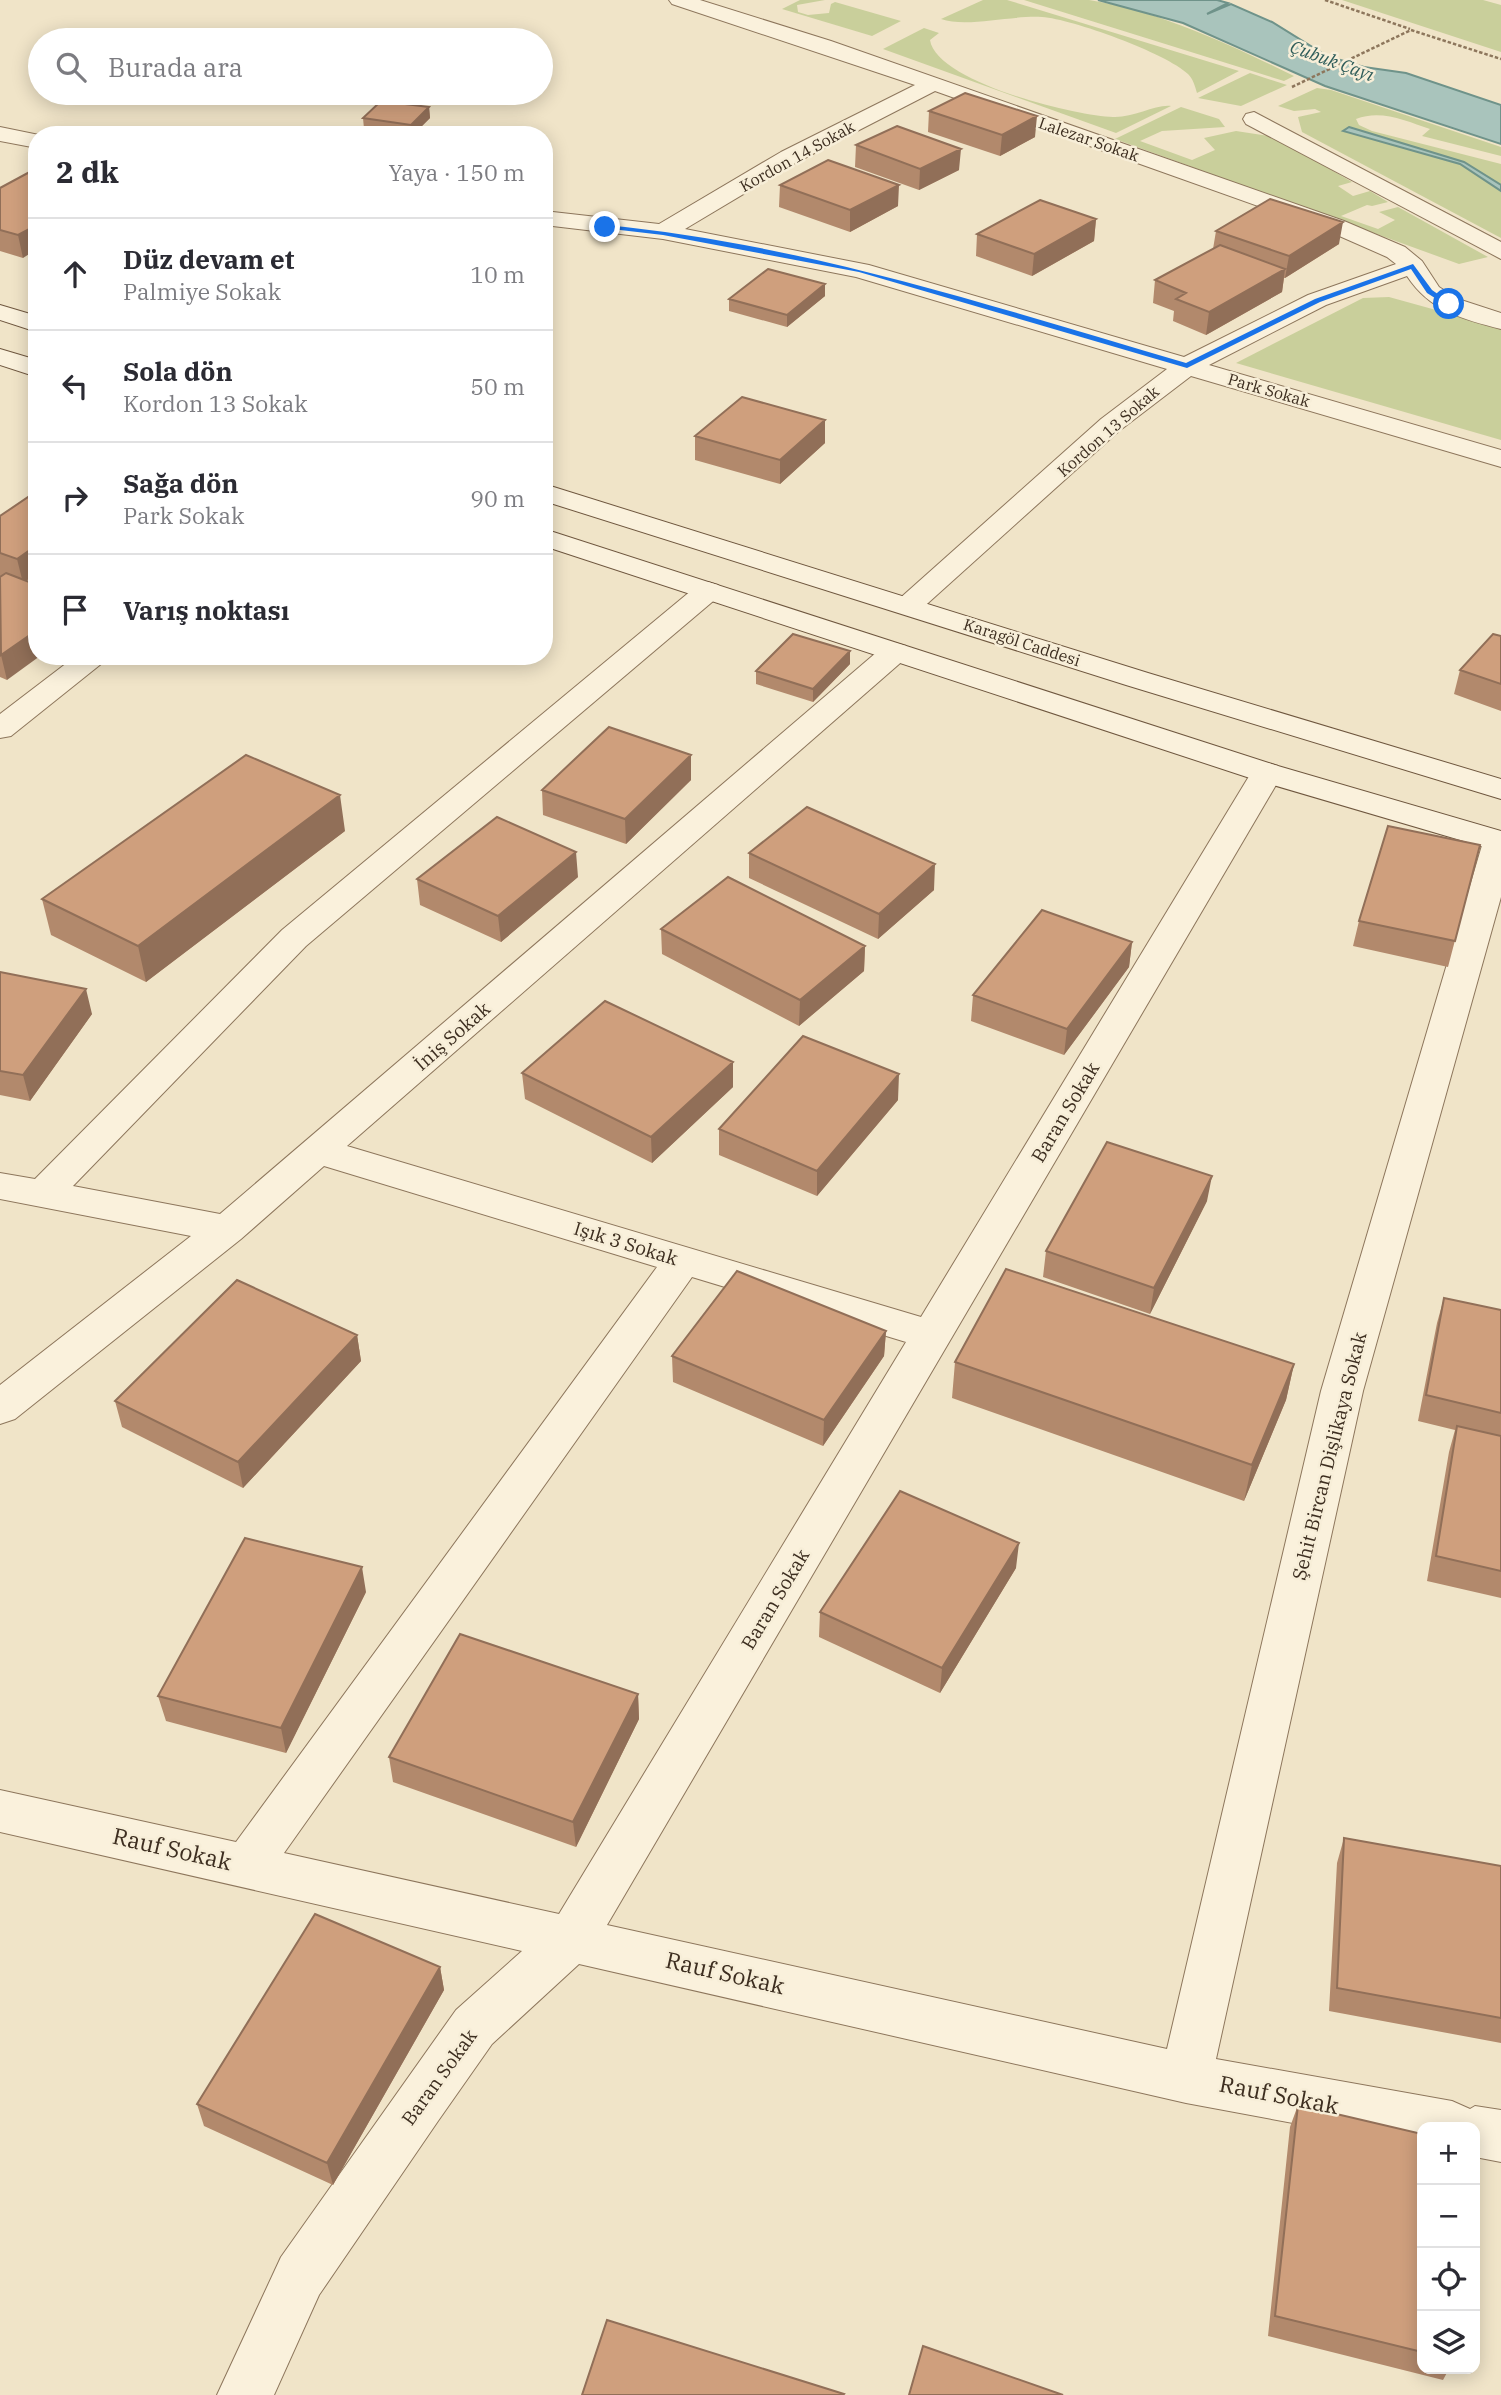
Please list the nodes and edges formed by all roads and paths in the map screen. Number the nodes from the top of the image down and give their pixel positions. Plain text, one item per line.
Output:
1 (678, 0) edge
2 (1325, 0) edge
3 (1411, 30) junction
4 (1501, 59) edge
5 (933, 84) junction
6 (1292, 87) dead end
7 (1254, 119) dead end
8 (0, 134) edge
9 (28, 139) edge
10 (553, 220) edge
11 (663, 232) junction
12 (1501, 252) edge
13 (1413, 266) junction
14 (0, 312) edge
15 (1501, 321) edge
16 (28, 322) edge
17 (0, 358) edge
18 (28, 366) edge
19 (1187, 366) junction
20 (1501, 459) edge
21 (553, 495) edge
22 (553, 540) edge
23 (708, 590) junction
24 (908, 606) junction
25 (895, 652) junction
26 (84, 665) edge
27 (0, 729) edge
28 (1267, 773) junction
29 (1501, 789) edge
30 (1500, 842) edge
31 (319, 1151) junction
32 (0, 1186) edge
33 (42, 1195) junction
34 (227, 1229) junction
35 (683, 1260) junction
36 (932, 1335) junction
37 (0, 1408) edge
38 (0, 1811) edge
39 (247, 1866) junction
40 (572, 1938) junction
41 (1186, 2078) junction
42 (1425, 2122) edge
43 (1480, 2133) edge
44 (1501, 2137) edge
45 (244, 2395) edge

1 - 5 street, Lalezar Sokak
2 - 3 path
3 - 4 path
3 - 6 path
5 - 11 street, Kordon 14 Sokak
5 - 13 street, Lalezar Sokak
7 - 12 street
8 - 9 street
10 - 11 street, Park Sokak
11 - 19 street, Park Sokak
13 - 15 street, Lalezar Sokak
13 - 19 street, Kordon 13 Sokak
14 - 16 street
17 - 18 street
19 - 20 street, Park Sokak
19 - 24 street, Kordon 13 Sokak
21 - 24 street, Karagöl Caddesi
22 - 23 street
23 - 25 street
23 - 33 street
24 - 29 street, Karagöl Caddesi
25 - 28 street
25 - 31 street, İniş Sokak
26 - 27 street
28 - 30 street
28 - 36 street, Baran Sokak
30 - 41 street, Şehit Bircan Dişlikaya Sokak
31 - 34 street, İniş Sokak
31 - 35 street, Işık 3 Sokak
32 - 33 street
33 - 34 street
34 - 37 street, İniş Sokak
35 - 36 street, Işık 3 Sokak
35 - 39 street
36 - 40 street, Baran Sokak
38 - 39 street, Rauf Sokak
39 - 40 street, Rauf Sokak
40 - 41 street, Rauf Sokak
40 - 45 street, Baran Sokak
41 - 42 street, Rauf Sokak
43 - 44 street

